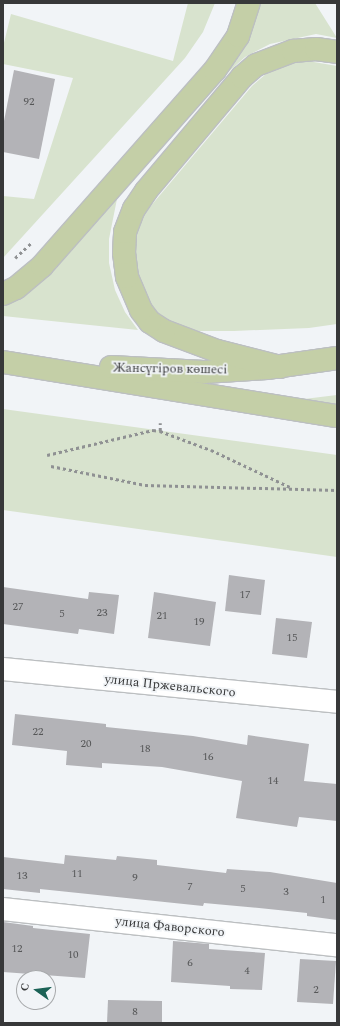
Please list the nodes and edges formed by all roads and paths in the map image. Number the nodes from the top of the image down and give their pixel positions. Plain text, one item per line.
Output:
1 (249, 3) edge
2 (337, 52) edge
3 (37, 237) dead end
4 (9, 264) dead end
5 (3, 294) edge
6 (337, 358) edge
7 (3, 362) edge
8 (280, 367) junction
9 (337, 416) edge
10 (160, 423) dead end
11 (160, 431) junction
12 (47, 455) dead end
13 (51, 466) dead end
14 (292, 488) junction
15 (337, 490) edge
16 (3, 669) edge
17 (337, 702) edge
18 (3, 909) edge
19 (337, 945) edge

1 - 5 main road
2 - 8 main road
3 - 4 path
6 - 8 main road, Жансүгіров көшесі
7 - 8 main road, Жансүгіров көшесі
7 - 9 main road
10 - 11 path
11 - 12 path
11 - 14 path
13 - 14 path
14 - 15 path
16 - 17 street, улица Пржевальского
18 - 19 street, улица Фаворского

